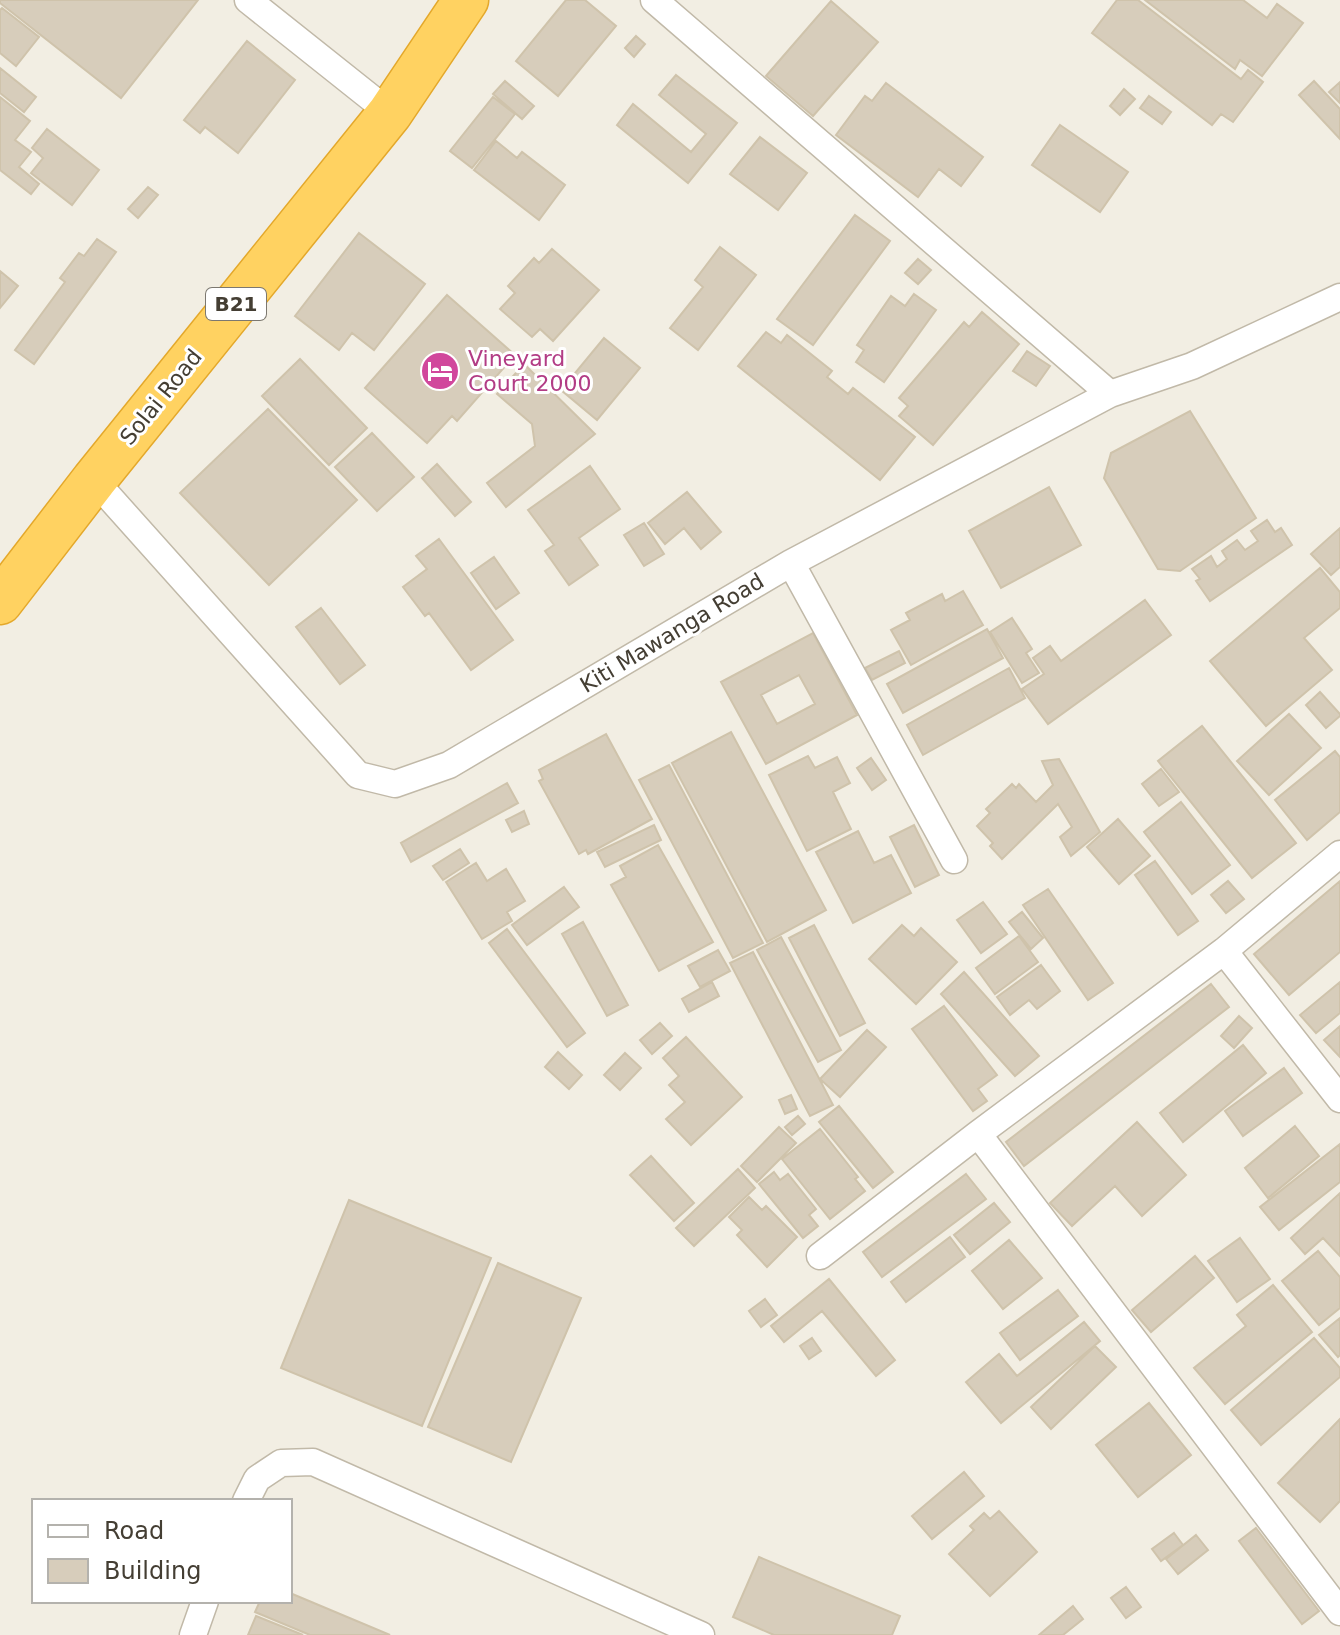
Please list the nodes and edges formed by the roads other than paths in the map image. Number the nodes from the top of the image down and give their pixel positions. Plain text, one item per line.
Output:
1 (248, 0) edge
2 (466, 0) edge
3 (654, 0) edge
4 (390, 113) junction
5 (1340, 297) edge
6 (1110, 394) junction
7 (94, 480) junction
8 (791, 563) junction
9 (0, 602) edge
10 (1340, 854) edge
11 (954, 860) dead end
12 (1224, 951) junction
13 (1340, 1099) edge
14 (978, 1134) junction
15 (820, 1256) dead end
16 (247, 1499) edge
17 (204, 1603) edge
18 (1340, 1612) edge
19 (193, 1635) edge
20 (701, 1635) edge

1 - 4 street
2 - 4 highway, Solai Road / B21
3 - 6 street
4 - 7 highway, Solai Road / B21
5 - 6 street, Kiti Mawanga Road
6 - 8 street, Kiti Mawanga Road
7 - 8 street, Kiti Mawanga Road
7 - 9 highway, Solai Road / B21
8 - 11 street
10 - 12 street
12 - 13 street
12 - 14 street
14 - 15 street
14 - 18 street
16 - 20 street
17 - 19 street

